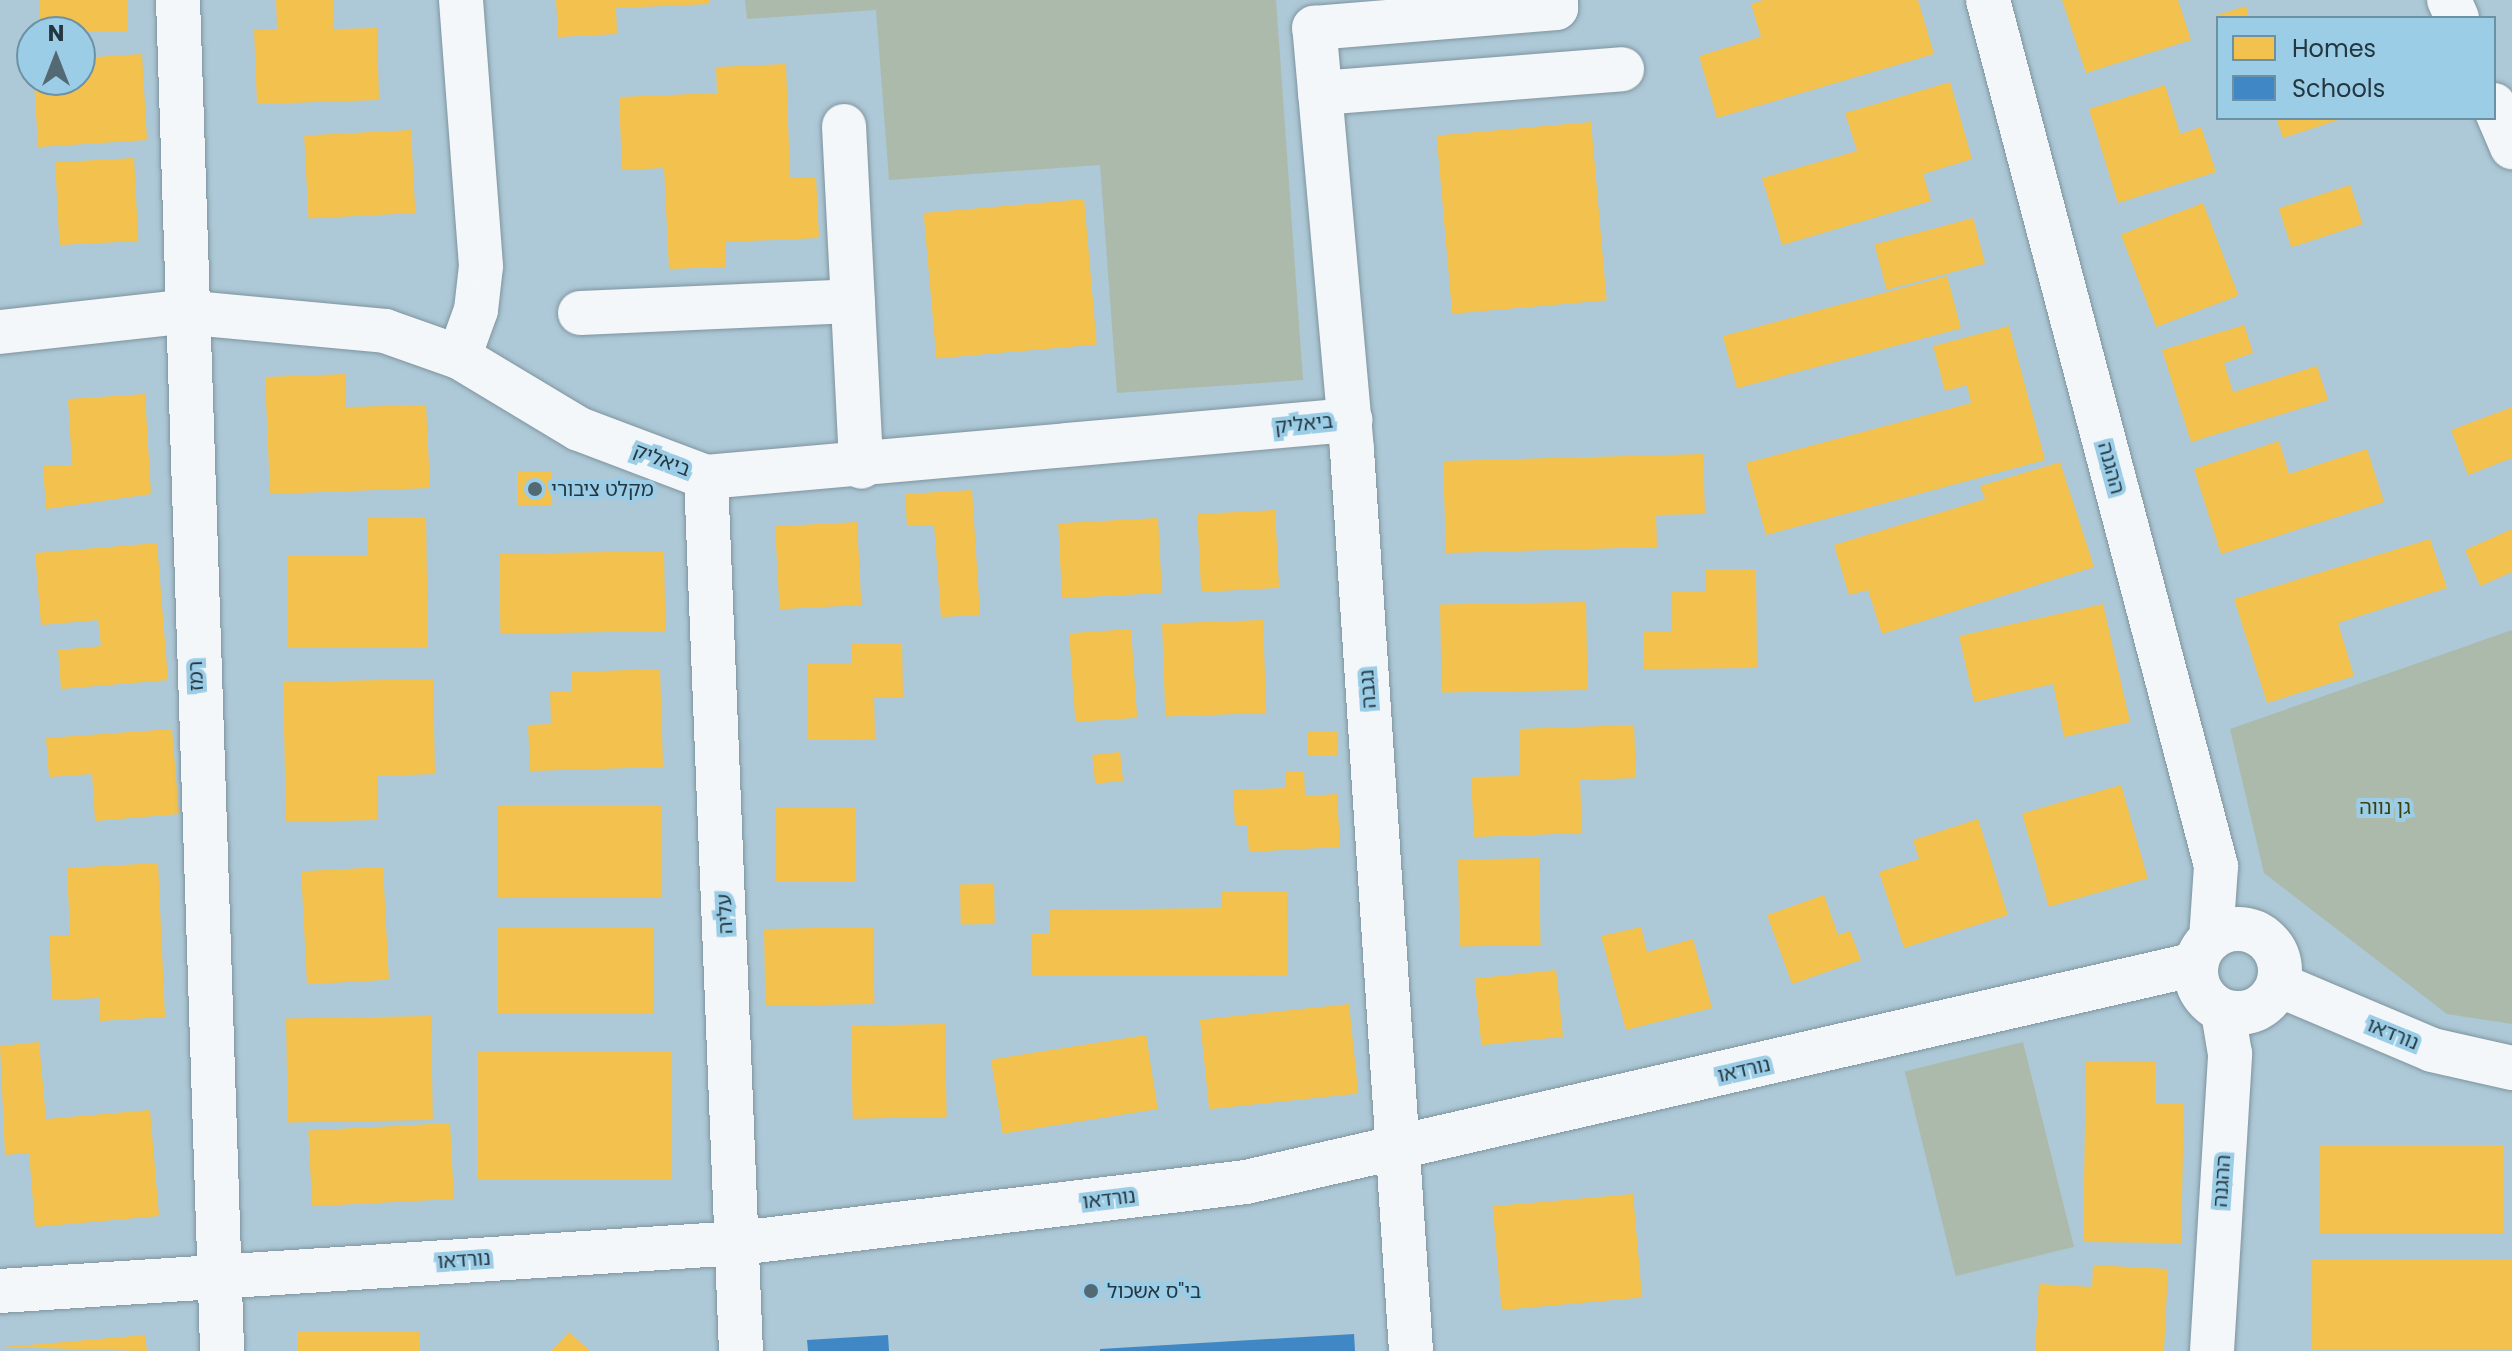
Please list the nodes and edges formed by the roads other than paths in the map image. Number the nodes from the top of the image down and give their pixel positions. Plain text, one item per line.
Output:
1 (178, 0) edge
2 (461, 0) edge
3 (1556, 0) edge
4 (1988, 0) edge
5 (1622, 69) dead end
6 (1320, 93) junction
7 (2496, 110) edge
8 (844, 126) dead end
9 (2512, 147) edge
10 (853, 301) junction
11 (182, 312) junction
12 (580, 313) dead end
13 (0, 332) edge
14 (459, 357) junction
15 (1350, 420) junction
16 (861, 467) junction
17 (706, 477) junction
18 (2204, 951) junction
19 (2279, 985) junction
20 (2223, 1012) junction
21 (2512, 1068) edge
22 (1398, 1152) junction
23 (739, 1243) junction
24 (220, 1275) junction
25 (0, 1291) edge
26 (222, 1351) edge
27 (741, 1351) edge
28 (1411, 1351) edge
29 (2212, 1351) edge

1 - 11 street, רמז
2 - 14 street
3 - 6 street, נגבה
4 - 18 street, ההגנה
5 - 6 street
6 - 15 street, נגבה
7 - 9 street
8 - 10 street
10 - 12 street
10 - 16 street
11 - 13 street, ביאליק
11 - 14 street, ביאליק
11 - 24 street, רמז
14 - 17 street, ביאליק
15 - 16 street, ביאליק
15 - 22 street, נגבה
16 - 17 street, ביאליק
17 - 23 street, עליה
18 - 19 street
18 - 20 street
18 - 22 street, נורדאו
19 - 20 street
19 - 21 street, נורדאו
20 - 29 street, ההגנה
22 - 23 street, נורדאו
22 - 28 street, נגבה
23 - 24 street, נורדאו
23 - 27 street, עליה
24 - 25 street, נורדאו
24 - 26 street, רמז

